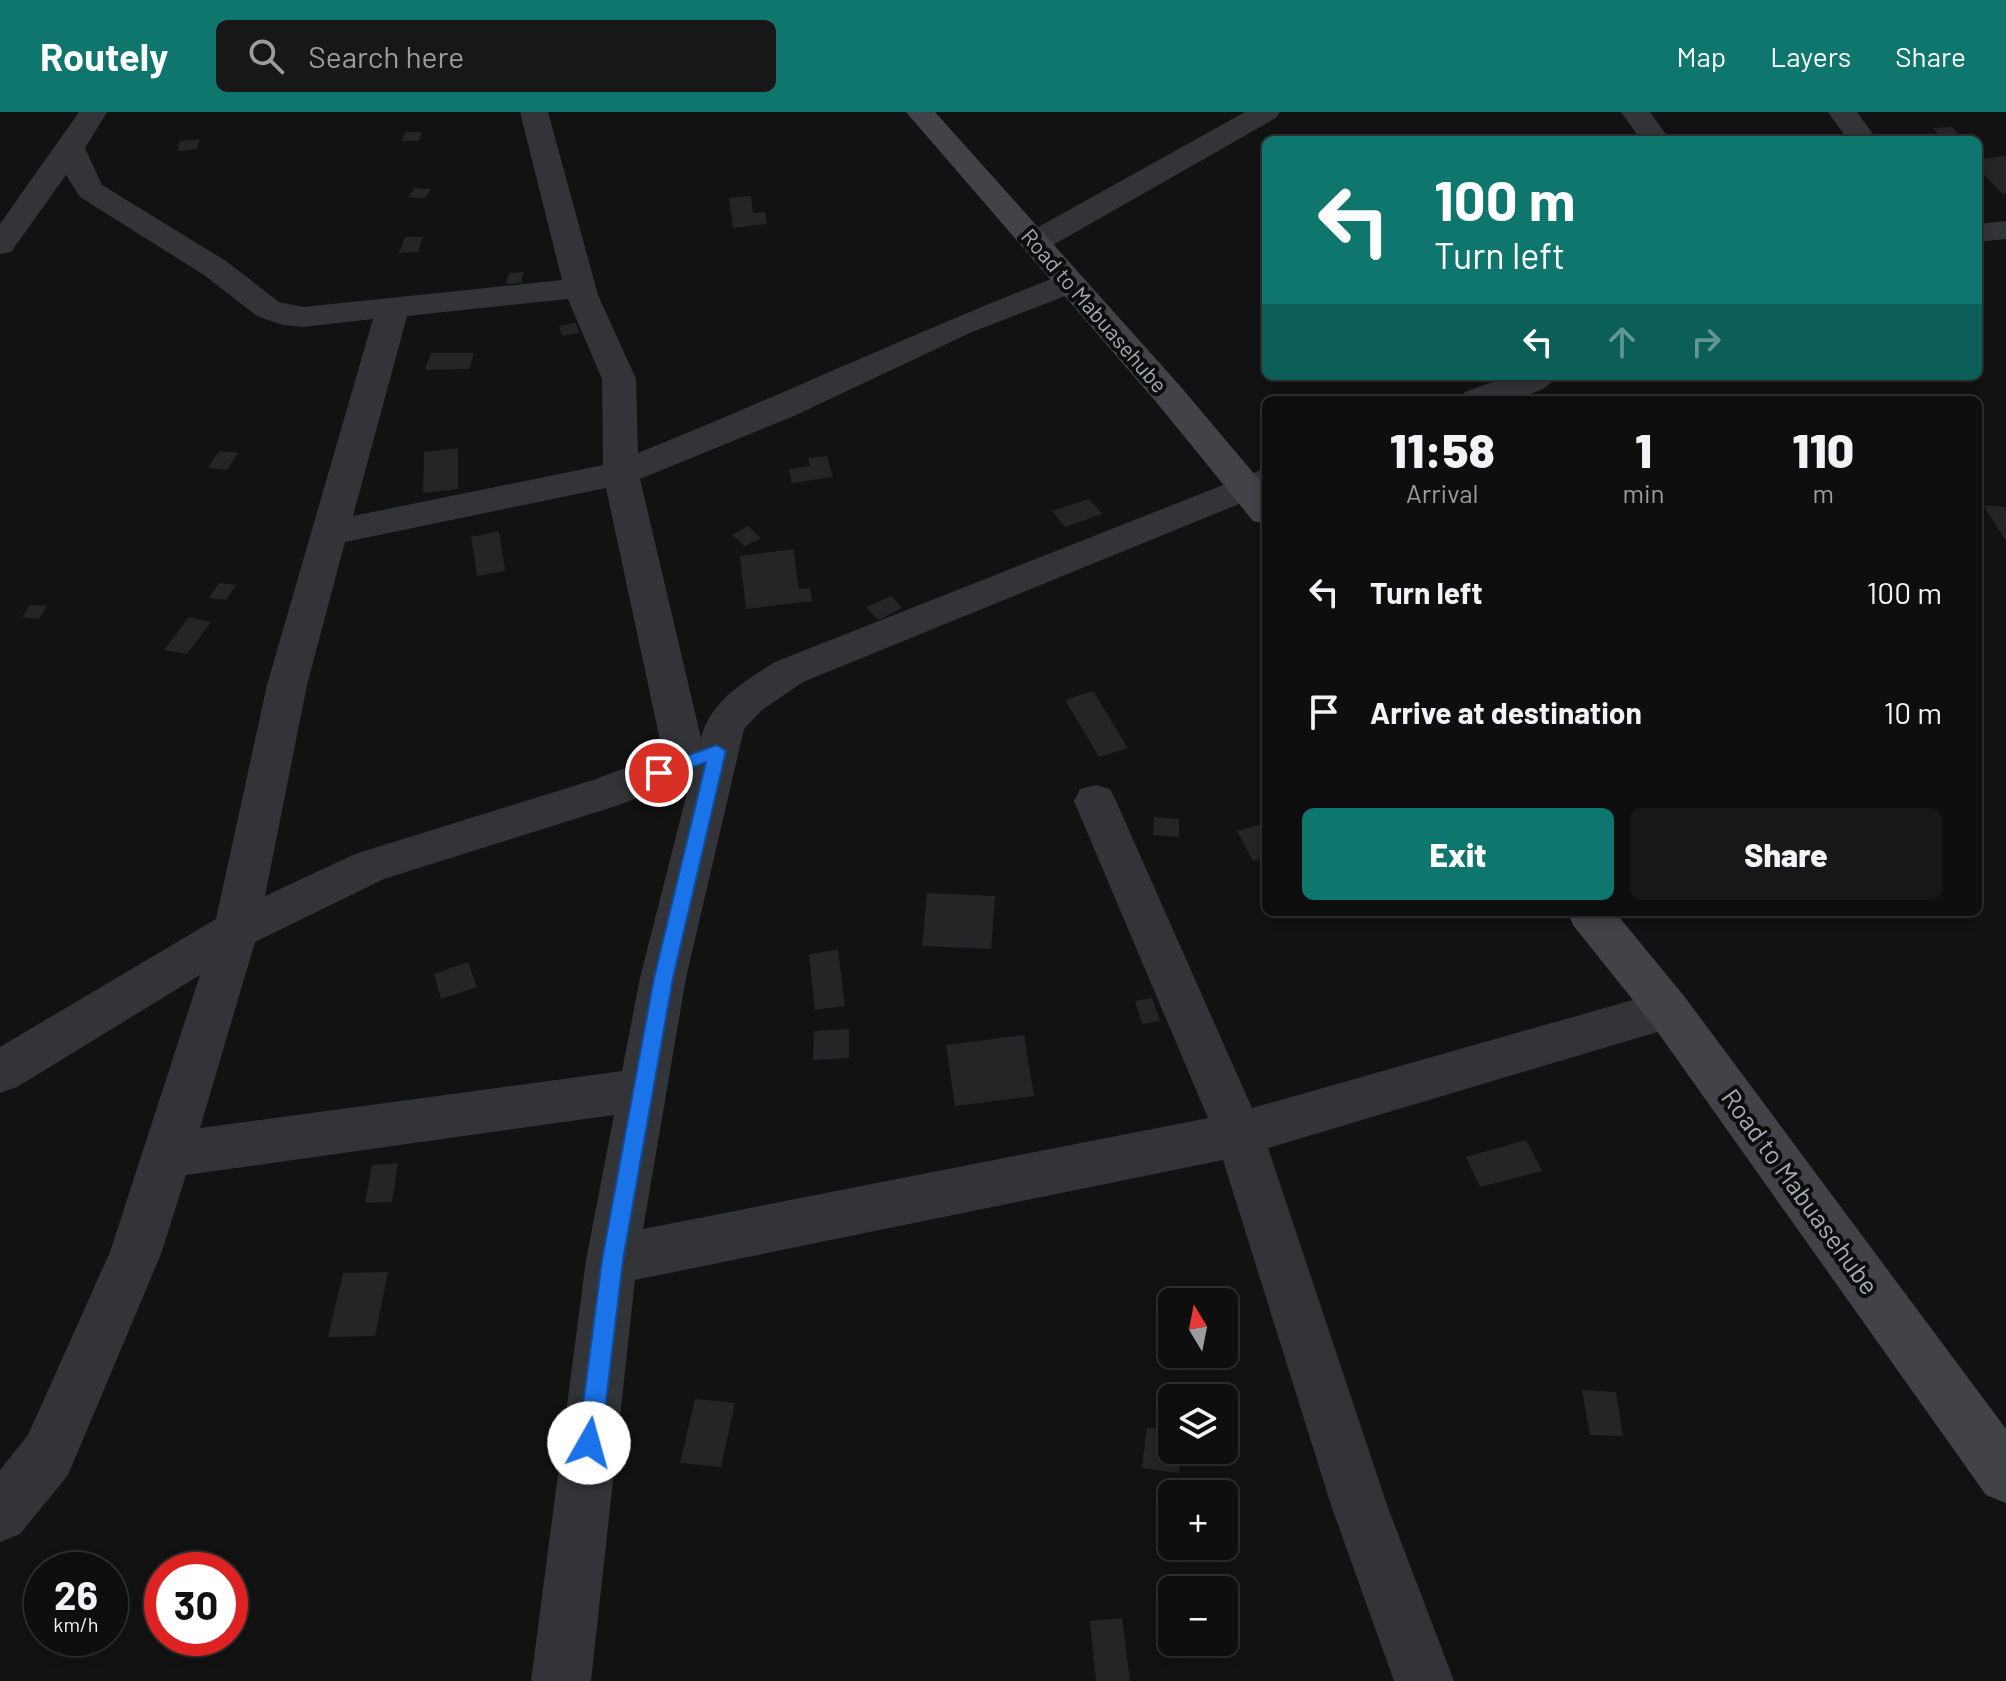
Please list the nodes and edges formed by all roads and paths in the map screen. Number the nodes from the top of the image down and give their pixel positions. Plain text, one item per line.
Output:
1 (93, 112) edge
2 (534, 112) edge
3 (920, 112) edge
4 (1266, 112) edge
5 (1635, 112) edge
6 (1842, 112) edge
7 (1653, 136) edge
8 (1860, 136) edge
9 (71, 148) junction
10 (2006, 230) edge
11 (1982, 233) edge
12 (1035, 242) junction
13 (0, 245) edge
14 (1070, 283) junction
15 (580, 288) junction
16 (393, 307) junction
17 (1530, 380) edge
18 (1488, 396) edge
19 (621, 473) junction
20 (1259, 493) edge
21 (330, 533) junction
22 (702, 757) junction
23 (1095, 801) dead end
24 (1592, 916) edge
25 (236, 930) junction
26 (1668, 1010) junction
27 (0, 1072) edge
28 (643, 1090) junction
29 (1239, 1134) junction
30 (168, 1155) junction
31 (612, 1260) junction
32 (2006, 1475) edge
33 (0, 1514) edge
34 (561, 1681) edge
35 (1424, 1681) edge

1 - 9 street
2 - 15 street
3 - 12 main road, Road to Mabuasehube
4 - 12 street
5 - 7 street
6 - 8 street
9 - 13 street
9 - 16 street
10 - 11 street
12 - 14 main road, Road to Mabuasehube
14 - 19 street
14 - 20 main road, Road to Mabuasehube
15 - 16 street
15 - 19 street
16 - 21 street
17 - 18 street
19 - 21 street
19 - 22 street
20 - 22 street
21 - 25 street
22 - 25 street
22 - 28 street
23 - 29 street
24 - 26 main road, Road to Mabuasehube
25 - 27 street
25 - 30 street
26 - 29 street
26 - 32 main road, Road to Mabuasehube
28 - 30 street
28 - 31 street
29 - 31 street
29 - 35 street
30 - 33 street
31 - 34 street

